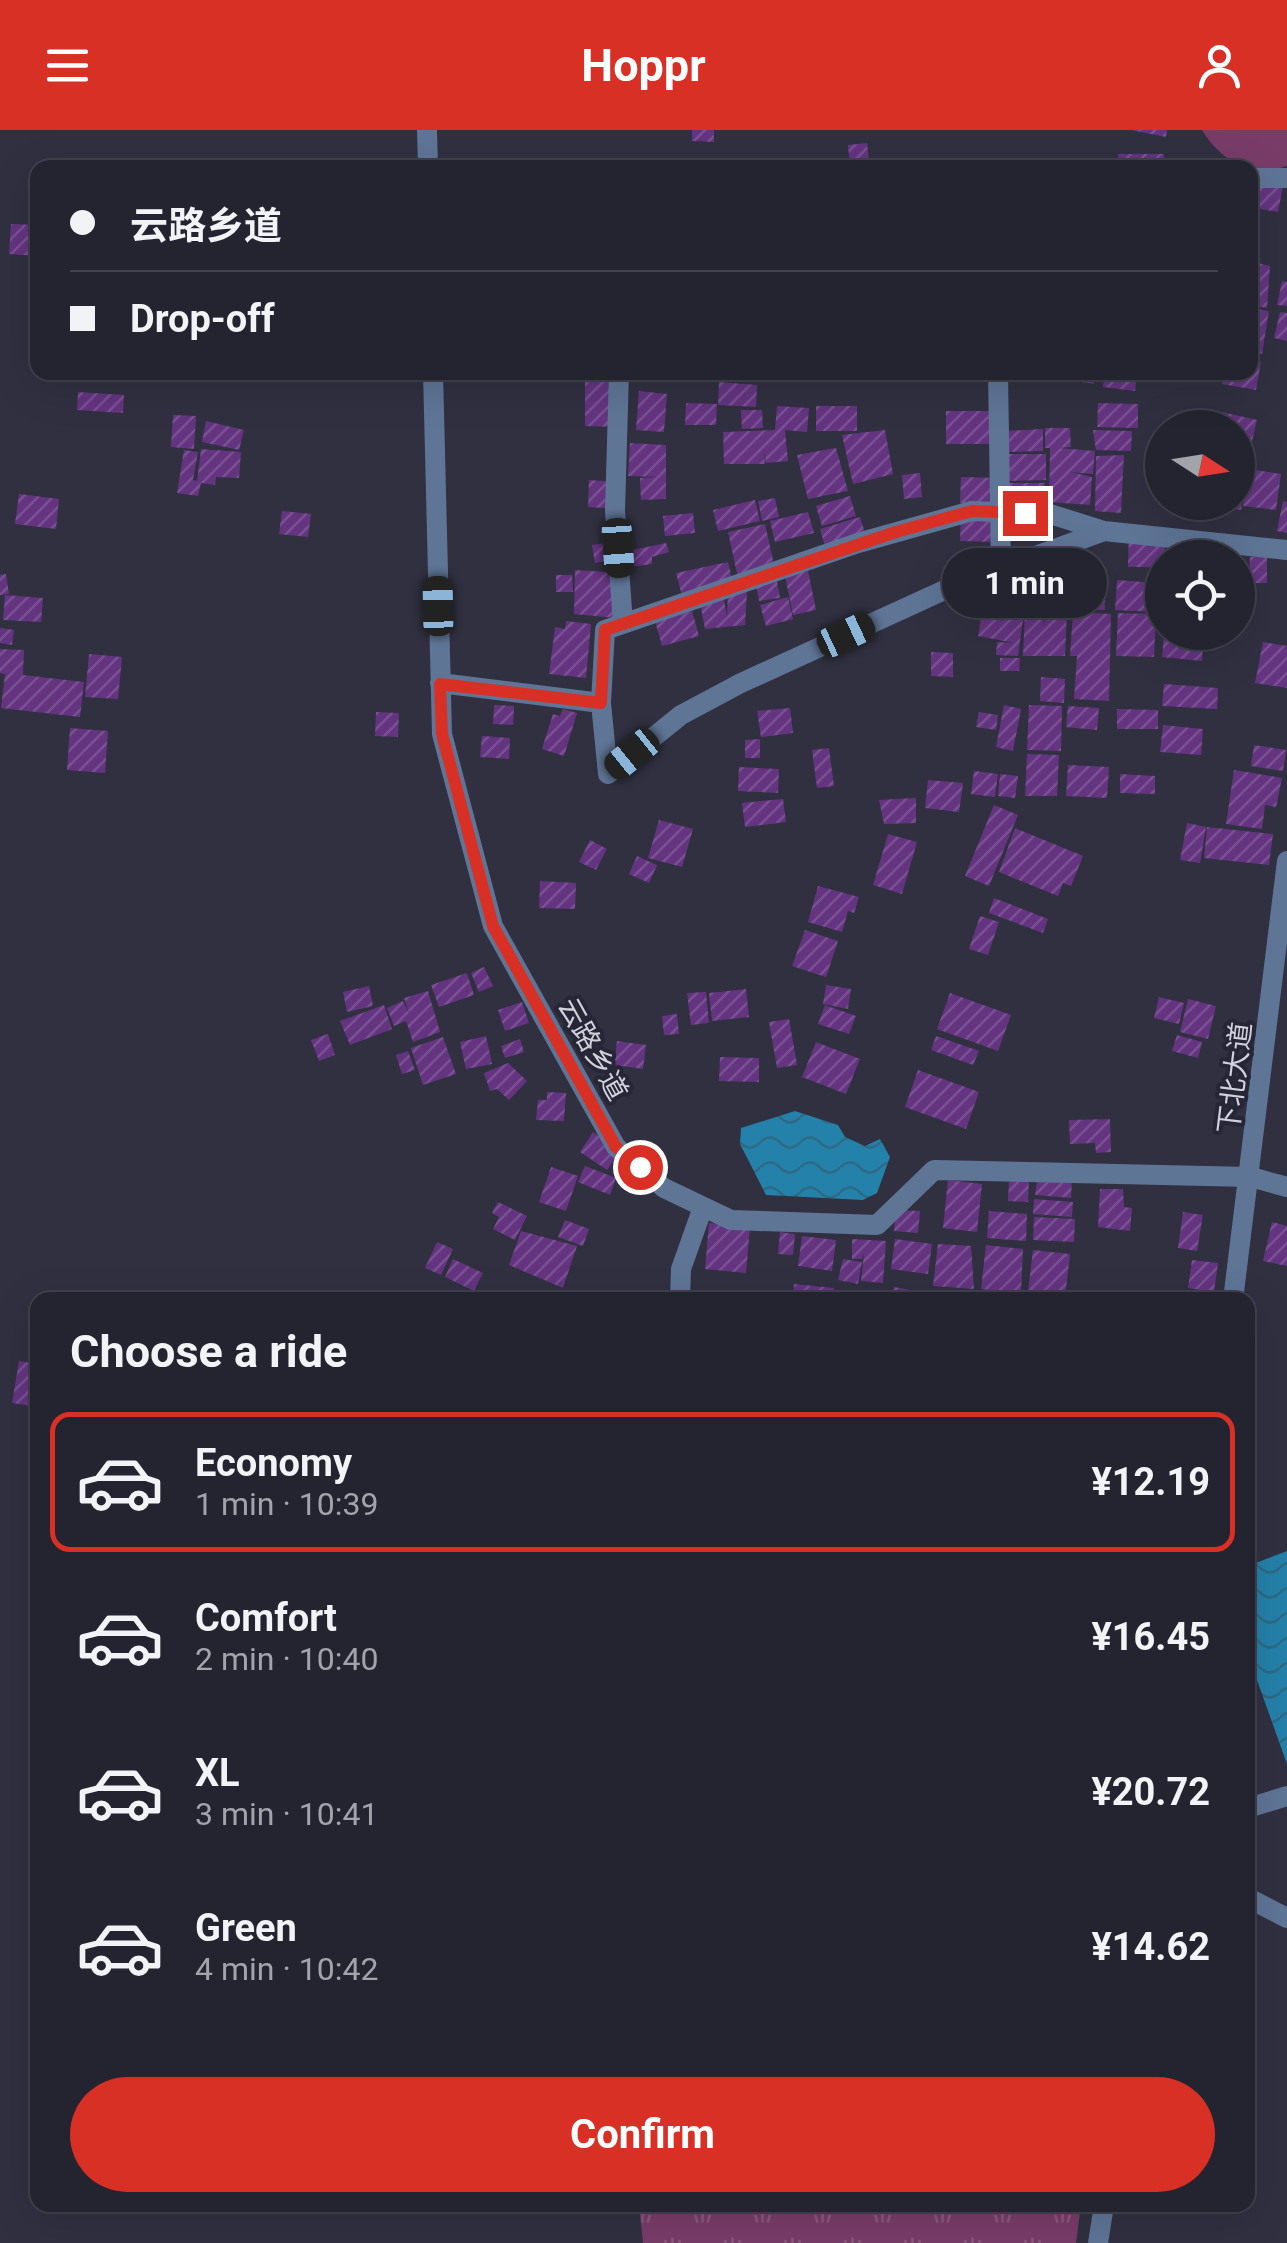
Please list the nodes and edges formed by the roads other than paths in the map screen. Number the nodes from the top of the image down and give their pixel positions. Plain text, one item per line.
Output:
1 (427, 130) edge
2 (428, 160) edge
3 (1258, 178) edge
4 (1287, 178) edge
5 (433, 380) edge
6 (619, 380) edge
7 (998, 380) edge
8 (1000, 512) junction
9 (1104, 531) junction
10 (1287, 550) edge
11 (1001, 568) junction
12 (623, 624) junction
13 (440, 684) junction
14 (601, 703) junction
15 (1287, 861) edge
16 (1251, 1178) junction
17 (1287, 1187) edge
18 (703, 1207) junction
19 (680, 1292) edge
20 (1234, 1292) edge
21 (1287, 1796) edge
22 (1255, 1806) edge
23 (1255, 1902) edge
24 (1287, 1918) edge
25 (1103, 2212) edge
26 (1098, 2243) edge

1 - 2 street
3 - 4 street
5 - 13 street, 云路乡道
6 - 12 street
7 - 8 street
8 - 9 street
8 - 11 street
8 - 12 street
9 - 10 street
9 - 11 street
11 - 14 street
12 - 14 street
13 - 14 street
13 - 18 street, 云路乡道
15 - 16 street, 下北大道
16 - 17 street, 云路乡道
16 - 18 street, 云路乡道
16 - 20 street, 下北大道
18 - 19 street
21 - 22 street
23 - 24 street
25 - 26 street

